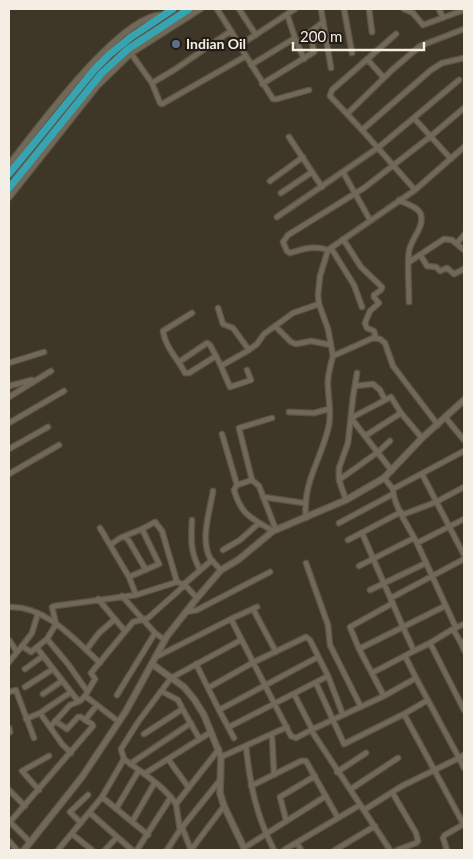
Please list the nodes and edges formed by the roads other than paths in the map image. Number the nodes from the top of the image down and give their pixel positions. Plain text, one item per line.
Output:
1 (173, 9) edge
2 (189, 9) edge
3 (200, 9) edge
4 (217, 9) edge
5 (239, 9) edge
6 (295, 9) edge
7 (321, 9) edge
8 (344, 9) edge
9 (369, 9) edge
10 (404, 9) edge
11 (440, 9) edge
12 (464, 10) edge
13 (287, 14) junction
14 (163, 15) junction
15 (443, 18) junction
16 (323, 22) junction
17 (464, 29) edge
18 (231, 31) junction
19 (372, 32) dead end
20 (256, 34) junction
21 (396, 34) dead end
22 (295, 38) junction
23 (240, 45) junction
24 (130, 51) junction
25 (352, 53) dead end
26 (246, 56) junction
27 (464, 58) edge
28 (304, 59) junction
29 (368, 59) junction
30 (251, 65) junction
31 (331, 68) dead end
32 (384, 78) junction
33 (459, 80) dead end
34 (152, 84) junction
35 (262, 84) junction
36 (309, 90) dead end
37 (464, 108) edge
38 (347, 114) junction
39 (414, 118) junction
40 (362, 130) junction
41 (431, 136) junction
42 (289, 137) dead end
43 (379, 147) junction
44 (464, 148) edge
45 (303, 158) junction
46 (452, 159) junction
47 (9, 165) edge
48 (395, 165) junction
49 (312, 172) junction
50 (343, 172) junction
51 (9, 174) edge
52 (270, 181) dead end
53 (322, 187) junction
54 (9, 188) edge
55 (415, 190) junction
56 (281, 193) dead end
57 (356, 193) junction
58 (9, 197) edge
59 (399, 200) junction
60 (277, 217) dead end
61 (370, 220) junction
62 (464, 235) edge
63 (343, 239) junction
64 (457, 243) junction
65 (330, 249) junction
66 (464, 250) edge
67 (420, 256) junction
68 (409, 262) junction
69 (464, 269) edge
70 (409, 302) dead end
71 (319, 304) junction
72 (362, 307) dead end
73 (218, 308) dead end
74 (192, 313) dead end
75 (275, 326) junction
76 (376, 338) junction
77 (331, 345) junction
78 (250, 350) junction
79 (44, 352) dead end
80 (216, 356) junction
81 (333, 356) junction
82 (179, 362) junction
83 (9, 363) edge
84 (221, 366) junction
85 (50, 370) dead end
86 (247, 370) dead end
87 (358, 373) dead end
88 (38, 378) junction
89 (9, 386) edge
90 (355, 386) junction
91 (64, 391) dead end
92 (9, 397) edge
93 (386, 400) junction
94 (464, 400) edge
95 (329, 409) junction
96 (290, 412) dead end
97 (401, 413) junction
98 (445, 417) junction
99 (272, 418) dead end
100 (351, 418) junction
101 (9, 423) edge
102 (438, 425) junction
103 (48, 427) dead end
104 (464, 427) edge
105 (458, 432) junction
106 (222, 434) dead end
107 (365, 436) junction
108 (422, 438) junction
109 (464, 440) edge
110 (390, 441) dead end
111 (59, 445) dead end
112 (9, 449) edge
113 (464, 451) edge
114 (378, 452) junction
115 (9, 465) edge
116 (392, 471) junction
117 (11, 473) edge
118 (422, 474) junction
119 (384, 478) junction
120 (252, 480) junction
121 (339, 480) junction
122 (237, 485) junction
123 (464, 487) edge
124 (213, 491) dead end
125 (393, 491) junction
126 (263, 497) junction
127 (346, 500) junction
128 (436, 502) junction
129 (304, 503) junction
130 (402, 514) junction
131 (306, 518) junction
132 (464, 519) edge
133 (192, 520) dead end
134 (259, 523) junction
135 (339, 523) dead end
136 (450, 526) junction
137 (100, 528) dead end
138 (142, 530) junction
139 (274, 530) junction
140 (362, 533) junction
141 (125, 537) junction
142 (414, 538) junction
143 (348, 540) dead end
144 (417, 543) junction
145 (110, 545) junction
146 (223, 550) dead end
147 (464, 555) edge
148 (374, 558) junction
149 (464, 559) edge
150 (212, 560) junction
151 (306, 563) dead end
152 (426, 563) junction
153 (359, 566) dead end
154 (146, 570) junction
155 (200, 570) junction
156 (221, 570) junction
157 (270, 572) dead end
158 (432, 576) junction
159 (129, 577) junction
160 (177, 582) junction
161 (385, 583) junction
162 (184, 585) junction
163 (370, 590) dead end
164 (136, 595) junction
165 (122, 596) junction
166 (197, 598) junction
167 (391, 598) junction
168 (98, 599) junction
169 (393, 603) junction
170 (446, 606) junction
171 (9, 607) edge
172 (186, 612) junction
173 (38, 613) junction
174 (115, 619) junction
175 (141, 619) junction
176 (231, 619) junction
177 (56, 624) junction
178 (464, 624) edge
179 (403, 628) junction
180 (454, 628) junction
181 (125, 631) junction
182 (155, 633) junction
183 (47, 639) junction
184 (9, 640) edge
185 (165, 640) junction
186 (241, 640) junction
187 (430, 642) junction
188 (462, 642) edge
189 (22, 646) junction
190 (37, 648) junction
191 (359, 649) junction
192 (86, 650) junction
193 (464, 650) edge
194 (414, 651) junction
195 (17, 652) junction
196 (276, 652) junction
197 (43, 656) junction
198 (405, 656) junction
199 (156, 657) junction
200 (318, 658) junction
201 (9, 662) edge
202 (254, 662) junction
203 (100, 663) junction
204 (152, 664) junction
205 (196, 664) junction
206 (25, 669) dead end
207 (53, 669) junction
208 (372, 673) junction
209 (328, 676) junction
210 (171, 678) junction
211 (416, 678) junction
212 (62, 681) junction
213 (316, 683) junction
214 (265, 685) junction
215 (25, 687) dead end
216 (208, 688) junction
217 (161, 691) junction
218 (9, 692) edge
219 (71, 692) junction
220 (86, 693) junction
221 (42, 694) dead end
222 (117, 694) dead end
223 (294, 694) junction
224 (384, 696) junction
225 (428, 700) junction
226 (78, 701) junction
227 (274, 703) junction
228 (97, 706) junction
229 (361, 707) junction
230 (183, 710) junction
231 (219, 710) junction
232 (464, 710) edge
233 (40, 713) junction
234 (404, 714) junction
235 (343, 715) junction
236 (26, 719) junction
237 (85, 720) junction
238 (333, 720) junction
239 (55, 721) junction
240 (119, 722) junction
241 (191, 722) junction
242 (50, 727) junction
243 (229, 727) junction
244 (287, 727) junction
245 (311, 730) junction
246 (212, 732) junction
247 (144, 734) dead end
248 (272, 734) junction
249 (34, 738) dead end
250 (199, 738) junction
251 (234, 738) dead end
252 (246, 746) junction
253 (219, 749) junction
254 (70, 753) junction
255 (366, 753) dead end
256 (48, 756) dead end
257 (221, 757) junction
258 (462, 757) edge
259 (124, 758) junction
260 (168, 758) junction
261 (398, 758) dead end
262 (130, 764) junction
263 (464, 768) edge
264 (139, 770) junction
265 (435, 770) junction
266 (337, 772) junction
267 (144, 774) junction
268 (274, 775) junction
269 (315, 776) junction
270 (220, 779) junction
271 (155, 782) junction
272 (251, 786) junction
273 (189, 788) junction
274 (351, 789) junction
275 (9, 790) edge
276 (39, 790) junction
277 (392, 792) junction
278 (88, 794) dead end
279 (326, 796) junction
280 (102, 797) junction
281 (171, 797) junction
282 (176, 804) junction
283 (360, 805) junction
284 (25, 806) junction
285 (224, 806) junction
286 (116, 809) junction
287 (364, 810) junction
288 (90, 813) junction
289 (338, 818) junction
290 (286, 820) junction
291 (10, 821) edge
292 (132, 822) junction
293 (81, 823) junction
294 (464, 825) edge
295 (375, 826) junction
296 (181, 828) junction
297 (265, 833) junction
298 (72, 834) junction
299 (148, 835) junction
300 (117, 837) junction
301 (9, 841) edge
302 (30, 842) junction
303 (297, 843) junction
304 (245, 849) edge
305 (17, 850) edge
306 (24, 850) edge
307 (58, 850) edge
308 (90, 850) edge
309 (105, 850) edge
310 (132, 850) edge
311 (137, 850) edge
312 (167, 850) edge
313 (191, 850) edge
314 (274, 850) edge
315 (284, 850) edge
316 (301, 850) edge
317 (335, 850) edge
318 (390, 850) edge
319 (397, 850) edge
320 (447, 850) edge

1 - 14 main road
2 - 24 main road
3 - 24 street
4 - 18 street
5 - 20 street
6 - 13 street
7 - 16 street
8 - 25 street
9 - 19 street
10 - 15 street
11 - 15 street
12 - 15 street
13 - 20 street
13 - 22 street
14 - 47 street
14 - 51 main road
16 - 28 street
16 - 31 street
17 - 32 street
18 - 23 street
18 - 34 street
20 - 23 street
21 - 29 street
22 - 28 street
22 - 30 street
23 - 26 street
24 - 34 street
24 - 54 main road
24 - 58 street
26 - 30 street
26 - 34 street
27 - 40 street
28 - 35 street
29 - 32 street
29 - 38 street
30 - 35 street
32 - 38 street
33 - 39 street
35 - 36 street
37 - 41 street
38 - 40 street
39 - 41 street
39 - 43 street
40 - 43 street
41 - 46 street
41 - 48 street
42 - 45 street
43 - 48 street
43 - 50 street
44 - 46 street
45 - 49 street
45 - 52 street
46 - 55 street
48 - 55 street
48 - 57 street
49 - 53 street
49 - 56 street
50 - 53 street
50 - 57 street
53 - 60 street
55 - 59 street
57 - 61 street
57 - 65 street
59 - 61 street
59 - 68 street
61 - 63 street
62 - 64 street
63 - 65 street
63 - 76 street
64 - 66 street
64 - 67 street
65 - 71 street
65 - 72 street
67 - 68 street
67 - 69 street
68 - 70 street
71 - 75 street
71 - 77 street
73 - 78 street
74 - 82 street
75 - 77 street
75 - 78 street
76 - 81 street
76 - 102 street
77 - 81 street
78 - 84 street
79 - 83 street
80 - 82 street
80 - 82 street
80 - 84 street
81 - 95 street
84 - 86 street
85 - 88 street
87 - 90 street
88 - 89 street
88 - 92 street
90 - 93 street
90 - 100 street
91 - 101 street
93 - 97 street
93 - 100 street
94 - 98 street
95 - 96 street
95 - 129 street
97 - 107 street
97 - 108 street
98 - 102 street
98 - 105 street
99 - 120 street
100 - 107 street
100 - 121 street
102 - 108 street
103 - 112 street
104 - 105 street
105 - 109 street
106 - 122 street
107 - 114 street
108 - 116 street
110 - 114 street
111 - 117 street
113 - 118 street
114 - 116 street
114 - 121 street
115 - 117 street
116 - 119 street
118 - 125 street
118 - 128 street
119 - 125 street
119 - 127 street
120 - 122 street
120 - 126 street
121 - 127 street
122 - 134 street
123 - 128 street
124 - 150 street
125 - 130 street
125 - 135 street
126 - 129 street
126 - 139 street
127 - 131 street
128 - 130 street
128 - 136 street
129 - 131 street
130 - 140 street
130 - 142 street
131 - 139 street
132 - 136 street
133 - 155 street
134 - 139 street
134 - 146 street
136 - 144 street
136 - 147 street
137 - 145 street
138 - 141 street
138 - 154 street
138 - 160 street
139 - 156 street
140 - 143 street
140 - 148 street
141 - 145 street
141 - 154 street
142 - 144 street
142 - 148 street
144 - 152 street
145 - 159 street
148 - 153 street
148 - 161 street
149 - 158 street
150 - 155 street
150 - 156 street
151 - 229 street
152 - 158 street
152 - 161 street
154 - 159 street
155 - 162 street
156 - 166 street
157 - 172 street
158 - 167 street
158 - 170 street
159 - 164 street
160 - 162 street
160 - 164 street
161 - 163 street
161 - 167 street
162 - 166 street
162 - 175 street
164 - 165 street
165 - 168 street
165 - 175 street
166 - 172 street
167 - 169 street
168 - 174 street
168 - 177 street
169 - 179 street
169 - 191 street
170 - 179 street
170 - 180 street
171 - 173 street
172 - 185 street
173 - 177 street
173 - 189 street
174 - 181 street
174 - 192 street
175 - 181 street
175 - 182 street
176 - 186 street
176 - 196 street
176 - 199 street
177 - 183 street
177 - 192 street
178 - 180 street
179 - 191 street
179 - 194 street
180 - 187 street
180 - 188 street
181 - 203 street
182 - 185 street
182 - 222 street
183 - 190 street
183 - 220 street
184 - 195 street
185 - 199 street
186 - 202 street
186 - 205 street
187 - 194 street
187 - 232 street
188 - 193 street
189 - 190 street
189 - 195 street
190 - 197 street
191 - 208 street
192 - 203 street
194 - 198 street
195 - 201 street
196 - 200 street
196 - 202 street
197 - 206 street
197 - 207 street
198 - 208 street
198 - 211 street
199 - 204 street
200 - 209 street
200 - 214 street
202 - 214 street
202 - 216 street
203 - 220 street
204 - 210 street
204 - 240 street
205 - 210 street
205 - 216 street
207 - 212 street
207 - 215 street
208 - 224 street
209 - 213 street
209 - 235 street
210 - 217 street
210 - 246 street
211 - 224 street
211 - 225 street
212 - 219 street
212 - 221 street
213 - 223 street
213 - 238 street
214 - 227 street
214 - 231 street
216 - 231 street
217 - 230 street
217 - 259 street
218 - 236 street
219 - 226 street
219 - 233 street
220 - 226 street
220 - 228 street
223 - 227 street
223 - 245 street
224 - 229 street
225 - 234 street
225 - 258 street
226 - 239 street
227 - 243 street
227 - 244 street
228 - 237 street
228 - 240 street
229 - 235 street
230 - 241 street
230 - 247 street
231 - 243 street
233 - 236 street
233 - 242 street
234 - 238 street
234 - 265 street
235 - 238 street
236 - 249 street
237 - 239 street
237 - 254 street
238 - 245 street
239 - 242 street
240 - 302 street
241 - 250 street
241 - 262 street
242 - 254 street
243 - 251 street
244 - 245 street
244 - 248 street
245 - 266 street
246 - 250 street
246 - 253 street
248 - 252 street
248 - 268 street
250 - 260 street
252 - 257 street
252 - 272 street
253 - 257 street
253 - 273 street
254 - 276 street
255 - 266 street
256 - 276 street
257 - 270 street
258 - 263 street
258 - 265 street
259 - 262 street
259 - 280 street
260 - 267 street
260 - 273 street
261 - 274 street
262 - 264 street
264 - 267 street
264 - 286 street
265 - 277 street
265 - 294 street
266 - 274 street
267 - 271 street
268 - 269 street
268 - 272 street
269 - 279 street
269 - 290 street
270 - 285 street
270 - 296 street
271 - 281 street
271 - 292 street
272 - 297 street
273 - 282 street
274 - 283 street
275 - 284 street
276 - 284 street
277 - 287 street
277 - 319 street
278 - 293 street
279 - 289 street
279 - 290 street
280 - 286 street
280 - 288 street
281 - 282 street
281 - 299 street
282 - 296 street
283 - 287 street
283 - 289 street
284 - 291 street
285 - 304 street
285 - 313 street
286 - 292 street
287 - 295 street
288 - 293 street
288 - 300 street
289 - 303 street
290 - 297 street
291 - 302 street
292 - 299 street
293 - 298 street
294 - 320 street
295 - 317 street
295 - 318 street
296 - 312 street
296 - 313 street
297 - 304 street
297 - 314 street
298 - 307 street
298 - 308 street
299 - 311 street
300 - 309 street
300 - 310 street
301 - 305 street
302 - 306 street
303 - 315 street
303 - 316 street

